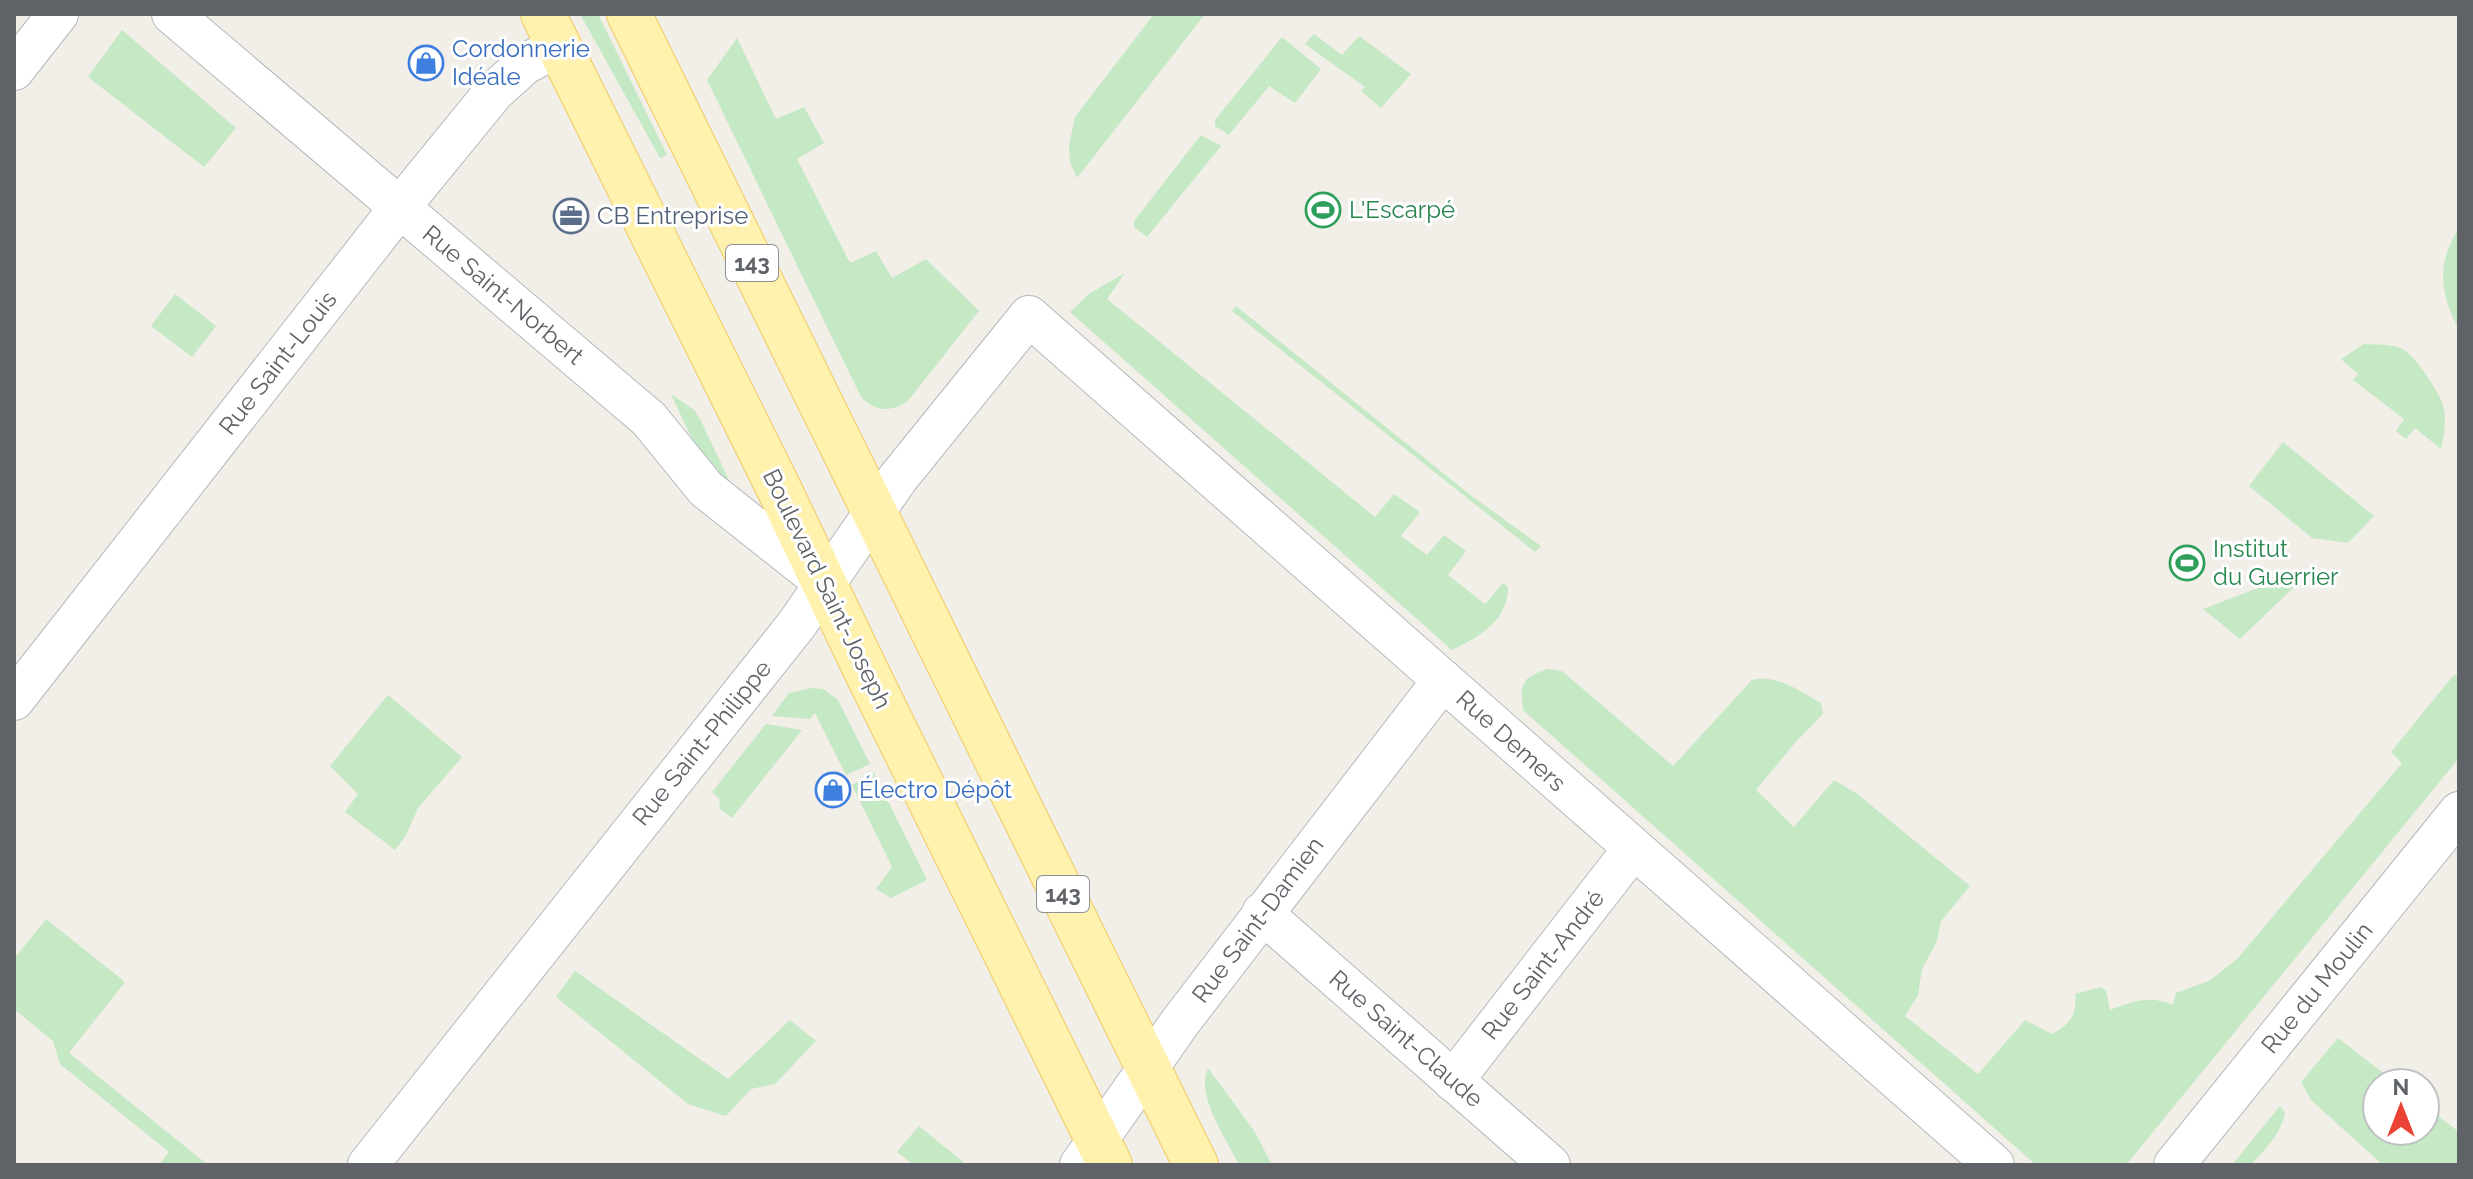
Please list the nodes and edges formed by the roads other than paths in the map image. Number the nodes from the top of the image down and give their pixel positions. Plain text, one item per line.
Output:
1 (58, 14) edge
2 (172, 14) edge
3 (629, 14) edge
4 (552, 30) edge
5 (14, 70) edge
6 (400, 207) junction
7 (1029, 316) joint
8 (875, 511) junction
9 (826, 584) junction
10 (1443, 680) junction
11 (14, 700) edge
12 (2455, 824) edge
13 (1633, 849) junction
14 (1262, 913) junction
15 (1148, 1068) junction
16 (1453, 1081) junction
17 (1096, 1157) edge
18 (368, 1165) edge
19 (1196, 1165) edge
20 (1550, 1165) edge
21 (1994, 1165) edge
22 (2174, 1165) edge

1 - 5 street
2 - 6 street, Rue Saint-Norbert
3 - 8 main road, 143
4 - 6 street, Rue Saint-Louis
4 - 9 main road, Boulevard Saint-Joseph
6 - 9 street, Rue Saint-Norbert
6 - 11 street, Rue Saint-Louis
7 - 8 street, Rue Saint-Philippe
7 - 10 street, Rue Demers
8 - 9 street, Rue Saint-Philippe
8 - 15 main road, 143
9 - 17 main road, Boulevard Saint-Joseph
9 - 18 street, Rue Saint-Philippe
10 - 13 street, Rue Demers
10 - 14 street, Rue Saint-Damien
12 - 22 street, Rue du Moulin
13 - 16 street, Rue Saint-André
13 - 21 street, Rue Demers
14 - 15 street, Rue Saint-Damien
14 - 16 street, Rue Saint-Claude
15 - 17 street, Rue Saint-Damien
15 - 19 main road, 143
16 - 20 street, Rue Saint-Claude

